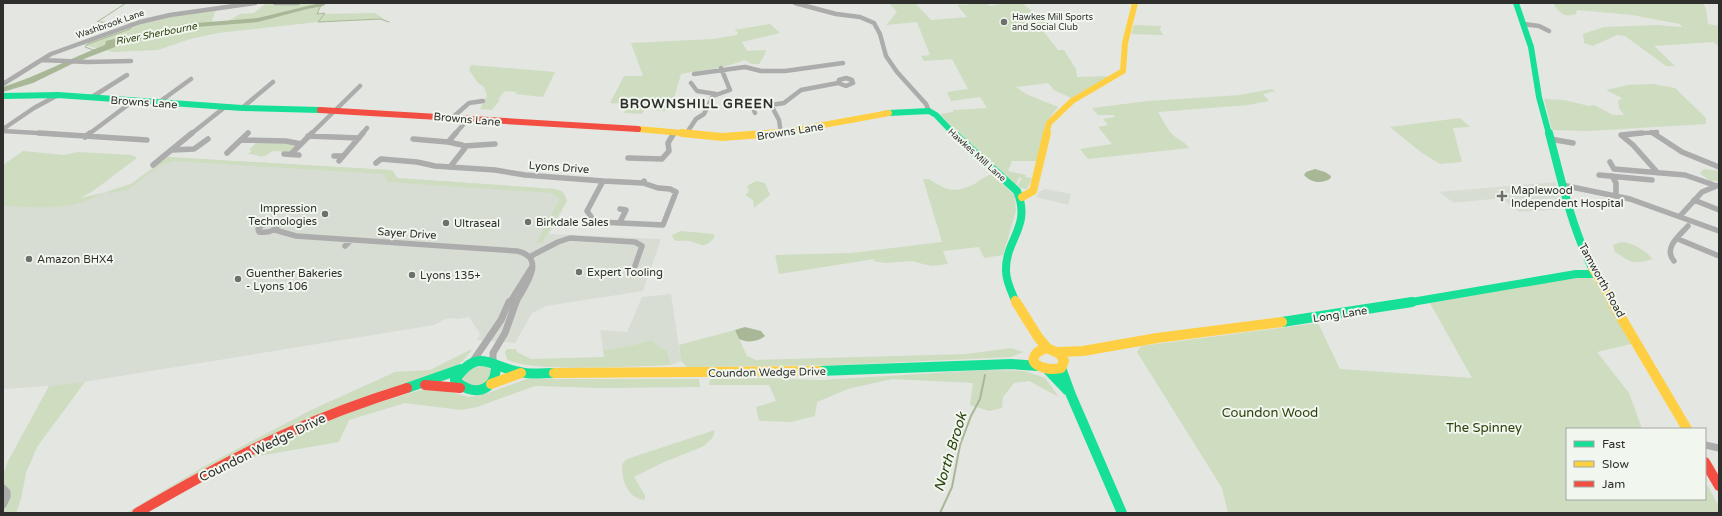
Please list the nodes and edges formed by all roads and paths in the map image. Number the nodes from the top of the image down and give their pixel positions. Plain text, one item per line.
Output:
1 (255, 3) edge
2 (275, 3) edge
3 (298, 3) edge
4 (795, 3) edge
5 (1135, 3) edge
6 (1516, 3) edge
7 (1523, 24) junction
8 (1549, 31) dead end
9 (40, 60) junction
10 (131, 60) dead end
11 (721, 69) junction
12 (842, 70) dead end
13 (694, 74) dead end
14 (125, 77) dead end
15 (182, 82) dead end
16 (273, 82) dead end
17 (691, 83) dead end
18 (838, 83) dead end
19 (3, 84) edge
20 (360, 86) dead end
21 (716, 94) junction
22 (58, 95) junction
23 (3, 96) edge
24 (92, 97) junction
25 (483, 101) dead end
26 (133, 102) junction
27 (158, 103) junction
28 (772, 105) junction
29 (225, 107) junction
30 (242, 108) junction
31 (334, 111) junction
32 (929, 111) junction
33 (755, 113) dead end
34 (452, 118) junction
35 (468, 119) junction
36 (367, 128) dead end
37 (3, 130) edge
38 (675, 132) junction
39 (248, 133) dead end
40 (686, 134) junction
41 (782, 134) junction
42 (308, 136) junction
43 (85, 137) junction
44 (147, 138) dead end
45 (359, 138) junction
46 (1550, 139) junction
47 (241, 140) junction
48 (416, 140) dead end
49 (209, 142) dead end
50 (448, 142) junction
51 (1573, 143) dead end
52 (301, 144) junction
53 (464, 146) junction
54 (491, 146) dead end
55 (173, 150) junction
56 (237, 151) dead end
57 (284, 154) dead end
58 (291, 154) junction
59 (299, 155) dead end
60 (334, 156) dead end
61 (343, 156) junction
62 (628, 158) dead end
63 (339, 161) dead end
64 (1610, 162) dead end
65 (376, 163) dead end
66 (153, 165) dead end
67 (450, 167) junction
68 (1719, 167) edge
69 (1657, 172) junction
70 (1598, 175) dead end
71 (1612, 176) junction
72 (1652, 180) dead end
73 (603, 181) junction
74 (1562, 185) junction
75 (1717, 185) edge
76 (1616, 195) junction
77 (1022, 197) junction
78 (1694, 200) junction
79 (626, 210) dead end
80 (1719, 210) edge
81 (1680, 216) junction
82 (620, 222) junction
83 (1688, 226) dead end
84 (275, 230) dead end
85 (1719, 231) edge
86 (1678, 239) junction
87 (351, 240) junction
88 (345, 246) dead end
89 (1719, 256) edge
90 (532, 259) junction
91 (1674, 261) dead end
92 (635, 266) dead end
93 (1596, 274) junction
94 (1038, 339) junction
95 (1048, 348) junction
96 (1083, 351) junction
97 (1058, 352) junction
98 (1035, 353) junction
99 (472, 363) junction
100 (1011, 364) junction
101 (1062, 364) junction
102 (495, 365) junction
103 (1038, 366) junction
104 (462, 369) junction
105 (1048, 370) junction
106 (522, 373) junction
107 (490, 384) junction
108 (416, 386) junction
109 (460, 388) junction
110 (1071, 395) junction
111 (1686, 428) edge
112 (1706, 445) edge
113 (1719, 448) edge
114 (1706, 464) edge
115 (1719, 486) edge
116 (3, 488) edge
117 (3, 505) edge
118 (137, 513) edge
119 (1122, 513) edge

1 - 9 street, Washbrook Lane
2 - 3 street
4 - 32 street, Hawkes Mill Lane
5 - 77 main road
6 - 7 main road, Tamworth Road
7 - 8 street
7 - 46 main road, Tamworth Road
9 - 10 street
9 - 19 street, Washbrook Lane
11 - 12 street
11 - 13 street
11 - 21 street
14 - 24 street
15 - 27 street
16 - 30 street
17 - 21 street
18 - 28 street
20 - 31 street
21 - 40 street
22 - 23 main road, Browns Lane
22 - 24 main road, Browns Lane
22 - 37 street
24 - 26 main road, Browns Lane
25 - 34 street
26 - 27 main road, Browns Lane
26 - 43 street
27 - 29 main road, Browns Lane
28 - 33 street
28 - 41 street
29 - 30 main road, Browns Lane
29 - 55 street
30 - 31 main road, Browns Lane
31 - 34 main road, Browns Lane
31 - 42 street
32 - 41 main road, Browns Lane
32 - 77 main road, Hawkes Mill Lane
34 - 35 main road, Browns Lane
35 - 38 main road, Browns Lane
35 - 50 street
36 - 45 street
37 - 43 street
38 - 40 main road, Browns Lane
38 - 62 street
39 - 47 street
40 - 41 main road, Browns Lane
42 - 45 street
42 - 52 street
43 - 44 street
45 - 61 street
46 - 51 street
46 - 74 main road, Tamworth Road
47 - 52 street
47 - 56 street
48 - 50 street
49 - 55 street
50 - 53 street
52 - 58 street
53 - 54 street
53 - 67 street
55 - 66 street
57 - 58 street
58 - 59 street
60 - 61 street
61 - 63 street
64 - 69 street
65 - 67 street, Lyons Drive
67 - 73 street, Lyons Drive
68 - 69 street
69 - 75 street
70 - 71 street
71 - 72 street
71 - 76 street
73 - 82 street, Lyons Drive
73 - 82 street, Lyons Drive
74 - 76 street
74 - 93 main road, Tamworth Road
75 - 78 street
76 - 81 street
77 - 94 main road
78 - 80 street
78 - 81 street
79 - 82 street
81 - 85 street
83 - 86 street
84 - 87 street, Sayer Drive
86 - 89 street
86 - 91 street
87 - 88 street
87 - 90 street, Sayer Drive
90 - 92 street
90 - 99 street
90 - 102 street
93 - 96 main road, Long Lane
93 - 111 main road, Tamworth Road
94 - 95 main road
94 - 98 main road
95 - 97 main road
95 - 98 main road
96 - 97 main road, Long Lane
96 - 101 main road, Long Lane
97 - 101 main road
98 - 100 main road, Coundon Wedge Drive
98 - 103 main road
99 - 102 main road, Coundon Wedge Drive
99 - 104 main road, Coundon Wedge Drive
100 - 103 main road, Coundon Wedge Drive
100 - 106 main road, Coundon Wedge Drive
101 - 105 main road
101 - 110 main road
102 - 106 main road, Coundon Wedge Drive
102 - 107 main road
103 - 105 main road
104 - 108 main road, Coundon Wedge Drive
104 - 109 main road
105 - 110 main road
106 - 107 main road, Coundon Wedge Drive
107 - 109 main road, Coundon Wedge Drive
108 - 109 main road, Coundon Wedge Drive
108 - 118 main road, Coundon Wedge Drive
110 - 119 main road
112 - 113 street
114 - 115 main road
116 - 117 street

